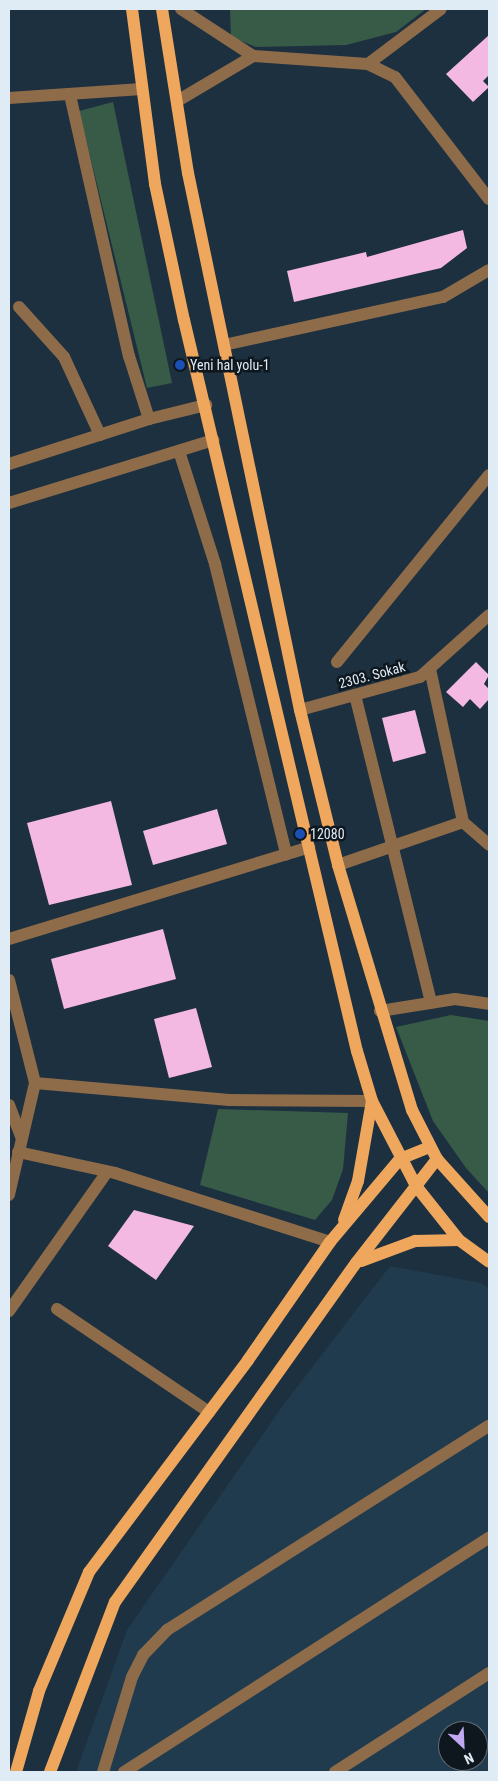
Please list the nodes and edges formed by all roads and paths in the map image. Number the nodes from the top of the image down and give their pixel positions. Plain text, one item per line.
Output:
1 (132, 9) edge
2 (162, 9) edge
3 (181, 9) edge
4 (441, 9) edge
5 (253, 56) junction
6 (368, 64) junction
7 (142, 89) junction
8 (70, 95) junction
9 (9, 98) edge
10 (179, 100) junction
11 (489, 199) edge
12 (489, 270) edge
13 (19, 307) dead end
14 (224, 345) junction
15 (206, 405) junction
16 (149, 419) junction
17 (100, 435) junction
18 (214, 440) junction
19 (180, 451) junction
20 (9, 464) edge
21 (489, 475) edge
22 (9, 502) edge
23 (489, 615) edge
24 (478, 625) junction
25 (489, 633) edge
26 (337, 662) dead end
27 (430, 669) junction
28 (354, 695) junction
29 (300, 710) junction
30 (463, 822) junction
31 (489, 845) edge
32 (391, 846) junction
33 (309, 847) junction
34 (286, 854) junction
35 (338, 864) junction
36 (9, 940) edge
37 (9, 980) edge
38 (431, 1003) junction
39 (489, 1004) edge
40 (380, 1011) junction
41 (35, 1083) junction
42 (372, 1101) junction
43 (9, 1105) edge
44 (21, 1138) junction
45 (430, 1147) junction
46 (18, 1152) junction
47 (400, 1159) junction
48 (437, 1159) junction
49 (108, 1172) junction
50 (416, 1186) junction
51 (9, 1195) edge
52 (489, 1217) edge
53 (340, 1229) junction
54 (459, 1240) junction
55 (330, 1242) junction
56 (489, 1262) edge
57 (356, 1263) junction
58 (56, 1309) dead end
59 (9, 1312) edge
60 (209, 1412) junction
61 (489, 1426) edge
62 (489, 1538) edge
63 (489, 1673) edge
64 (16, 1772) edge
65 (50, 1772) edge
66 (103, 1772) edge
67 (124, 1772) edge
68 (335, 1772) edge

1 - 7 main road
2 - 10 main road
3 - 5 street
4 - 6 street
5 - 6 street
5 - 10 street
6 - 11 street
7 - 8 street
7 - 15 main road
8 - 9 street
8 - 16 street
10 - 14 main road
12 - 14 street
13 - 17 street
14 - 29 main road
15 - 16 street
15 - 18 main road
16 - 17 street
17 - 20 street
18 - 19 street
18 - 33 main road
19 - 22 street
19 - 34 street
21 - 26 street
23 - 24 street, 2303. Sokak
24 - 25 street
24 - 27 street, 2303. Sokak
27 - 28 street, 2303. Sokak
27 - 30 street
28 - 29 street, 2303. Sokak
28 - 32 street
29 - 35 main road
30 - 31 street
30 - 32 street
32 - 35 street
32 - 38 street
33 - 34 street
33 - 42 main road
34 - 36 street
35 - 40 main road
37 - 41 street
38 - 39 street
38 - 40 street
40 - 45 main road
41 - 42 street
41 - 44 street
42 - 47 main road
42 - 53 main road
43 - 44 street
44 - 46 street
45 - 47 main road
45 - 48 main road
46 - 49 street
46 - 51 street
47 - 50 main road
47 - 53 main road
48 - 50 main road
48 - 52 main road
49 - 55 street
49 - 59 street
50 - 54 main road
50 - 57 main road
53 - 55 main road
54 - 56 main road
54 - 57 main road
55 - 60 main road
57 - 65 main road
58 - 60 street
60 - 64 main road
61 - 66 street
62 - 67 street
63 - 68 street

